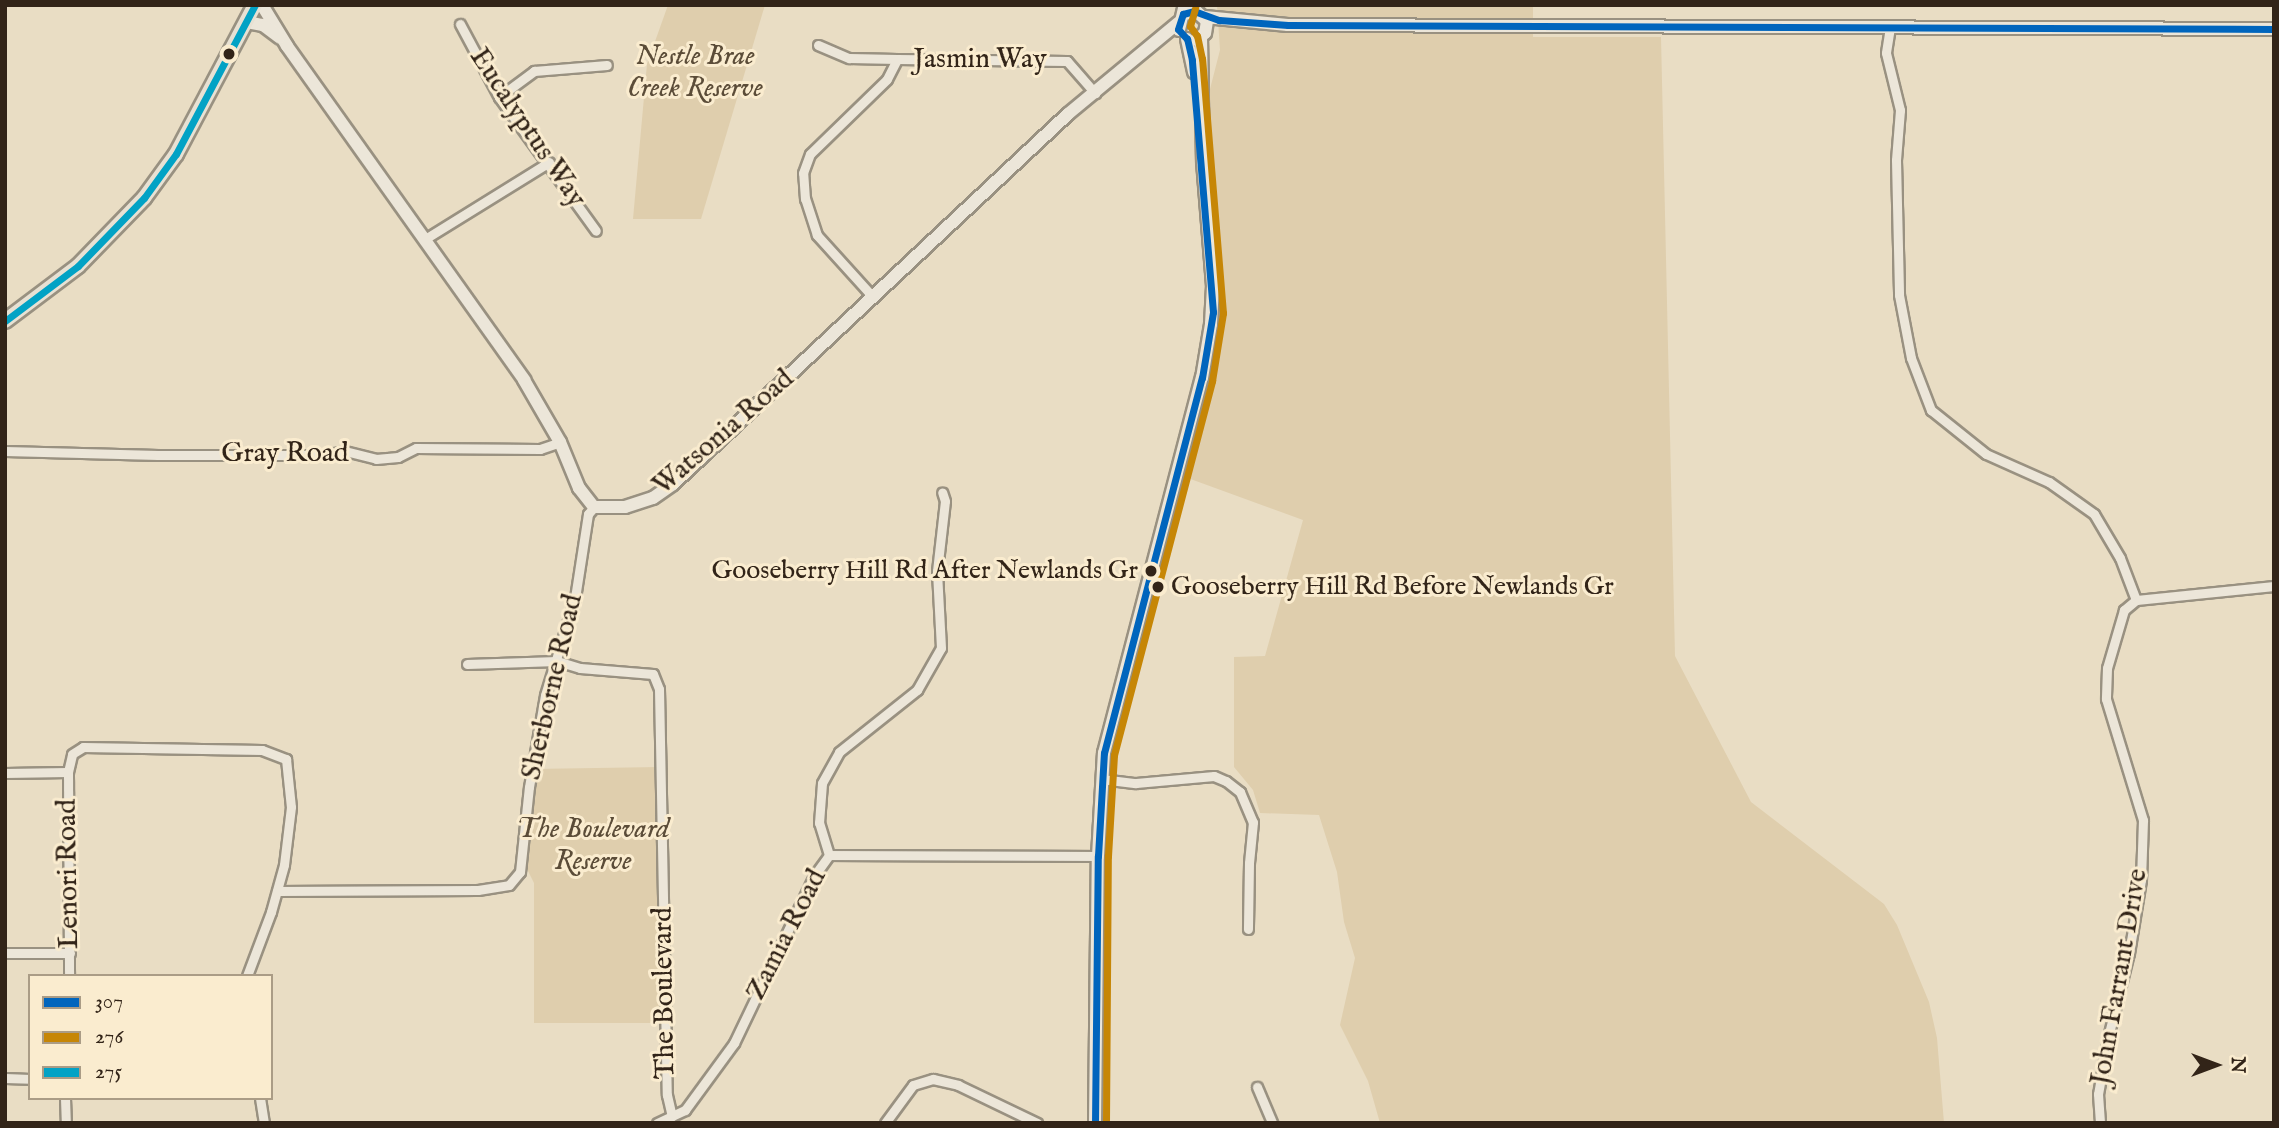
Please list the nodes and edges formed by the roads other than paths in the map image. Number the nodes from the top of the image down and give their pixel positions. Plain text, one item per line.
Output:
1 (255, 5) edge
2 (262, 5) edge
3 (1200, 12) edge
4 (1182, 14) edge
5 (247, 22) junction
6 (460, 24) dead end
7 (1287, 25) junction
8 (1890, 27) junction
9 (2274, 29) edge
10 (1203, 36) junction
11 (1186, 39) junction
12 (1157, 40) junction
13 (287, 46) junction
14 (818, 46) dead end
15 (897, 59) junction
16 (607, 65) dead end
17 (1095, 93) junction
18 (499, 97) junction
19 (549, 162) junction
20 (1203, 163) junction
21 (596, 231) dead end
22 (425, 239) junction
23 (873, 298) junction
24 (5, 321) edge
25 (560, 442) junction
26 (5, 451) edge
27 (942, 492) dead end
28 (594, 507) junction
29 (2274, 586) edge
30 (2136, 600) junction
31 (557, 661) junction
32 (467, 664) dead end
33 (68, 772) junction
34 (5, 773) edge
35 (1101, 779) junction
36 (829, 855) junction
37 (1098, 856) junction
38 (277, 891) junction
39 (1248, 929) dead end
40 (5, 953) edge
41 (70, 953) junction
42 (69, 974) edge
43 (248, 974) edge
44 (5, 1078) edge
45 (28, 1079) edge
46 (1257, 1087) dead end
47 (65, 1100) edge
48 (260, 1100) edge
49 (673, 1116) junction
50 (66, 1123) edge
51 (264, 1123) edge
52 (657, 1123) edge
53 (885, 1123) edge
54 (1037, 1123) edge
55 (1095, 1123) edge
56 (1272, 1123) edge
57 (2100, 1123) edge

1 - 5 main road
2 - 13 street
3 - 4 street
3 - 7 street
3 - 10 street
4 - 11 street
4 - 12 street, Watsonia Road
5 - 13 street
5 - 24 main road
6 - 18 street, Eucalyptus Way
7 - 8 street
7 - 10 street
8 - 9 street
8 - 30 street
10 - 11 street
10 - 20 street
11 - 12 street
11 - 20 street
12 - 17 street, Watsonia Road
13 - 22 street
14 - 15 street
15 - 17 street, Jasmin Way
15 - 23 street, Jasmin Way
16 - 18 street
17 - 23 street, Watsonia Road
18 - 19 street, Eucalyptus Way
19 - 21 street, Eucalyptus Way
19 - 22 street
20 - 35 street
22 - 25 street
23 - 28 street, Watsonia Road
25 - 26 street, Gray Road
25 - 28 street
27 - 36 street
28 - 31 street, Sherborne Road
29 - 30 street
30 - 57 street, John Farrant Drive
31 - 32 street
31 - 38 street, Sherborne Road
31 - 49 street, The Boulevard
33 - 34 street
33 - 38 street
33 - 41 street, Lenori Road
35 - 37 street
35 - 39 street
36 - 37 street, Zamia Road
36 - 49 street, Zamia Road
37 - 55 street
38 - 43 street
40 - 41 street
41 - 42 street, Lenori Road
44 - 45 street
46 - 56 street
47 - 50 street
48 - 51 street
49 - 52 street, Zamia Road
53 - 54 street

